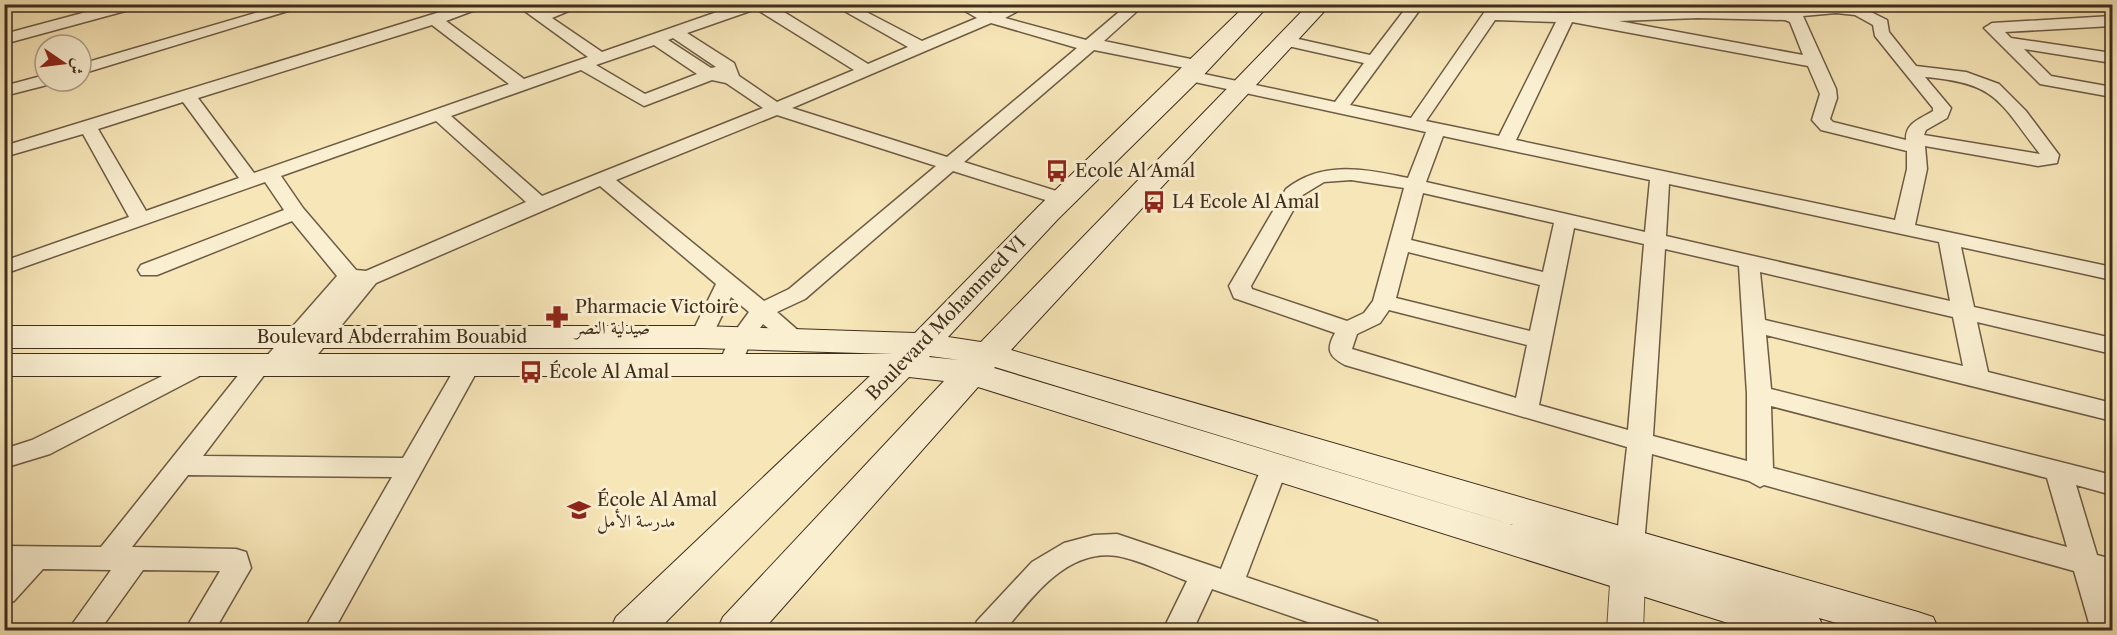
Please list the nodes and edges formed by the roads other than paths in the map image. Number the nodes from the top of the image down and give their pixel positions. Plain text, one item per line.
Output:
1 (135, 4) edge
2 (275, 4) edge
3 (304, 4) edge
4 (484, 4) edge
5 (522, 4) edge
6 (578, 4) edge
7 (839, 4) edge
8 (960, 4) edge
9 (1024, 4) edge
10 (1106, 4) edge
11 (1260, 4) edge
12 (1321, 4) edge
13 (749, 5) edge
14 (1410, 6) edge
15 (1809, 6) edge
16 (1134, 8) edge
17 (1693, 9) edge
18 (1495, 10) edge
19 (1788, 15) junction
20 (541, 16) junction
21 (1570, 17) junction
22 (989, 18) junction
23 (435, 20) junction
24 (2112, 21) edge
25 (7, 33) edge
26 (676, 33) junction
27 (656, 39) junction
28 (149, 40) junction
29 (1285, 41) junction
30 (174, 43) junction
31 (1090, 45) junction
32 (2010, 45) junction
33 (920, 47) junction
34 (93, 56) edge
35 (592, 61) junction
36 (1374, 61) junction
37 (2112, 61) edge
38 (1814, 62) junction
39 (93, 66) edge
40 (1910, 70) junction
41 (868, 71) junction
42 (1195, 71) junction
43 (33, 73) edge
44 (730, 73) junction
45 (709, 74) junction
46 (4, 81) edge
47 (33, 83) edge
48 (521, 85) junction
49 (1240, 88) junction
50 (4, 91) edge
51 (2112, 92) edge
52 (188, 95) junction
53 (1339, 108) junction
54 (776, 110) junction
55 (438, 114) junction
56 (1426, 125) junction
57 (88, 127) junction
58 (1505, 143) junction
59 (1916, 143) junction
60 (4, 153) edge
61 (949, 165) junction
62 (1660, 175) junction
63 (260, 177) junction
64 (604, 180) junction
65 (1415, 185) junction
66 (1062, 199) junction
67 (539, 204) junction
68 (296, 212) junction
69 (141, 220) junction
70 (1565, 221) junction
71 (1904, 227) junction
72 (1948, 236) junction
73 (1656, 241) junction
74 (1400, 244) junction
75 (1749, 262) junction
76 (4, 268) edge
77 (149, 270) dead end
78 (2112, 273) edge
79 (359, 277) junction
80 (1551, 281) junction
81 (727, 283) junction
82 (1384, 302) junction
83 (1962, 310) junction
84 (761, 311) junction
85 (1754, 325) junction
86 (1348, 329) junction
87 (4, 337) edge
88 (701, 338) junction
89 (797, 340) junction
90 (1539, 341) junction
91 (2112, 346) edge
92 (736, 351) junction
93 (288, 354) junction
94 (912, 355) junction
95 (203, 364) junction
96 (469, 364) junction
97 (980, 364) junction
98 (4, 365) edge
99 (1977, 376) junction
100 (1758, 393) junction
101 (1526, 410) junction
102 (2112, 412) edge
103 (1640, 442) junction
104 (4, 459) edge
105 (182, 465) junction
106 (1275, 466) junction
107 (411, 468) junction
108 (2058, 471) junction
109 (1760, 477) junction
110 (2112, 484) edge
111 (4, 557) edge
112 (36, 557) junction
113 (123, 557) junction
114 (1629, 560) junction
115 (2086, 564) junction
116 (2112, 570) edge
117 (1217, 579) junction
118 (4, 593) edge
119 (82, 630) edge
120 (200, 630) edge
121 (319, 630) edge
122 (631, 630) edge
123 (738, 630) edge
124 (988, 630) edge
125 (1178, 630) edge
126 (1366, 630) edge
127 (1625, 630) edge
128 (1804, 630) edge
129 (1918, 630) edge
130 (2106, 630) edge

1 - 25 street
2 - 28 street
3 - 30 street
4 - 23 street
5 - 20 street
6 - 20 street
7 - 33 street
8 - 22 street
9 - 22 street
10 - 16 street
11 - 42 main road, Boulevard Mohammed VI
12 - 29 main road
13 - 26 street
13 - 41 street
14 - 36 street
15 - 19 street
15 - 40 street
16 - 31 street
17 - 19 street
17 - 21 street
18 - 21 street
18 - 56 street
19 - 38 street
20 - 35 street
21 - 38 street
21 - 58 street
22 - 31 street
22 - 33 street
23 - 48 street
23 - 52 street
24 - 32 street
26 - 27 street
26 - 44 street
27 - 35 street
27 - 45 street
28 - 30 street
28 - 34 street
29 - 36 street
29 - 49 main road
30 - 39 street
31 - 42 street
31 - 61 street
32 - 37 street
32 - 51 street
33 - 41 street
35 - 45 street
35 - 48 street
36 - 53 street
38 - 59 street
40 - 59 street
40 - 59 street
41 - 54 street
42 - 49 street
42 - 66 main road, Boulevard Mohammed VI
43 - 46 street
44 - 45 street
44 - 54 street
47 - 50 street
48 - 55 street
49 - 53 street
49 - 97 main road
52 - 57 street
52 - 63 street
53 - 56 street
54 - 61 street
54 - 64 street
55 - 63 street
55 - 67 street
56 - 58 street
56 - 65 street
57 - 60 street
57 - 69 street
58 - 62 street
59 - 71 street
61 - 66 street
61 - 84 street
62 - 71 street
62 - 73 street
63 - 68 street
63 - 69 street
64 - 67 street
64 - 81 street
65 - 70 street
65 - 74 street
65 - 86 street
66 - 94 main road, Boulevard Mohammed VI
67 - 79 street
68 - 77 street
68 - 79 street
69 - 76 street
70 - 73 street
70 - 80 street
71 - 72 street
72 - 78 street
72 - 83 street
73 - 75 street
73 - 103 street
74 - 80 street
74 - 82 street
75 - 83 street
75 - 85 street
79 - 93 street
80 - 90 street
81 - 84 street
81 - 88 street
82 - 86 street
82 - 90 street
83 - 91 street
83 - 99 street
84 - 89 street
84 - 92 street
85 - 99 street
85 - 100 street
86 - 101 street
87 - 93 main road, Boulevard Abderrahim Bouabid
88 - 92 main road, Boulevard Abderrahim Bouabid
88 - 93 main road, Boulevard Abderrahim Bouabid
89 - 92 main road, Boulevard Abderrahim Bouabid
89 - 94 main road, Boulevard Abderrahim Bouabid
90 - 101 street
92 - 94 main road, Boulevard Abderrahim Bouabid
92 - 96 main road, Boulevard Abderrahim Bouabid
93 - 95 main road, Boulevard Abderrahim Bouabid
93 - 96 main road, Boulevard Abderrahim Bouabid
93 - 105 street
94 - 97 main road
94 - 122 main road, Boulevard Mohammed VI
95 - 98 main road, Boulevard Abderrahim Bouabid
95 - 104 street
96 - 107 street
97 - 106 main road
97 - 114 main road
97 - 123 main road
99 - 102 street
100 - 108 street
100 - 109 street
101 - 103 street
103 - 109 street
103 - 114 street
105 - 107 street
105 - 113 street
106 - 114 main road
106 - 117 street
107 - 121 street
108 - 110 street
108 - 115 street
109 - 115 street
111 - 112 street
112 - 113 street
112 - 118 street
113 - 119 street
113 - 120 street
114 - 127 street
114 - 128 main road
114 - 129 main road
115 - 116 street
115 - 130 street
117 - 124 street
117 - 125 street
117 - 126 street

